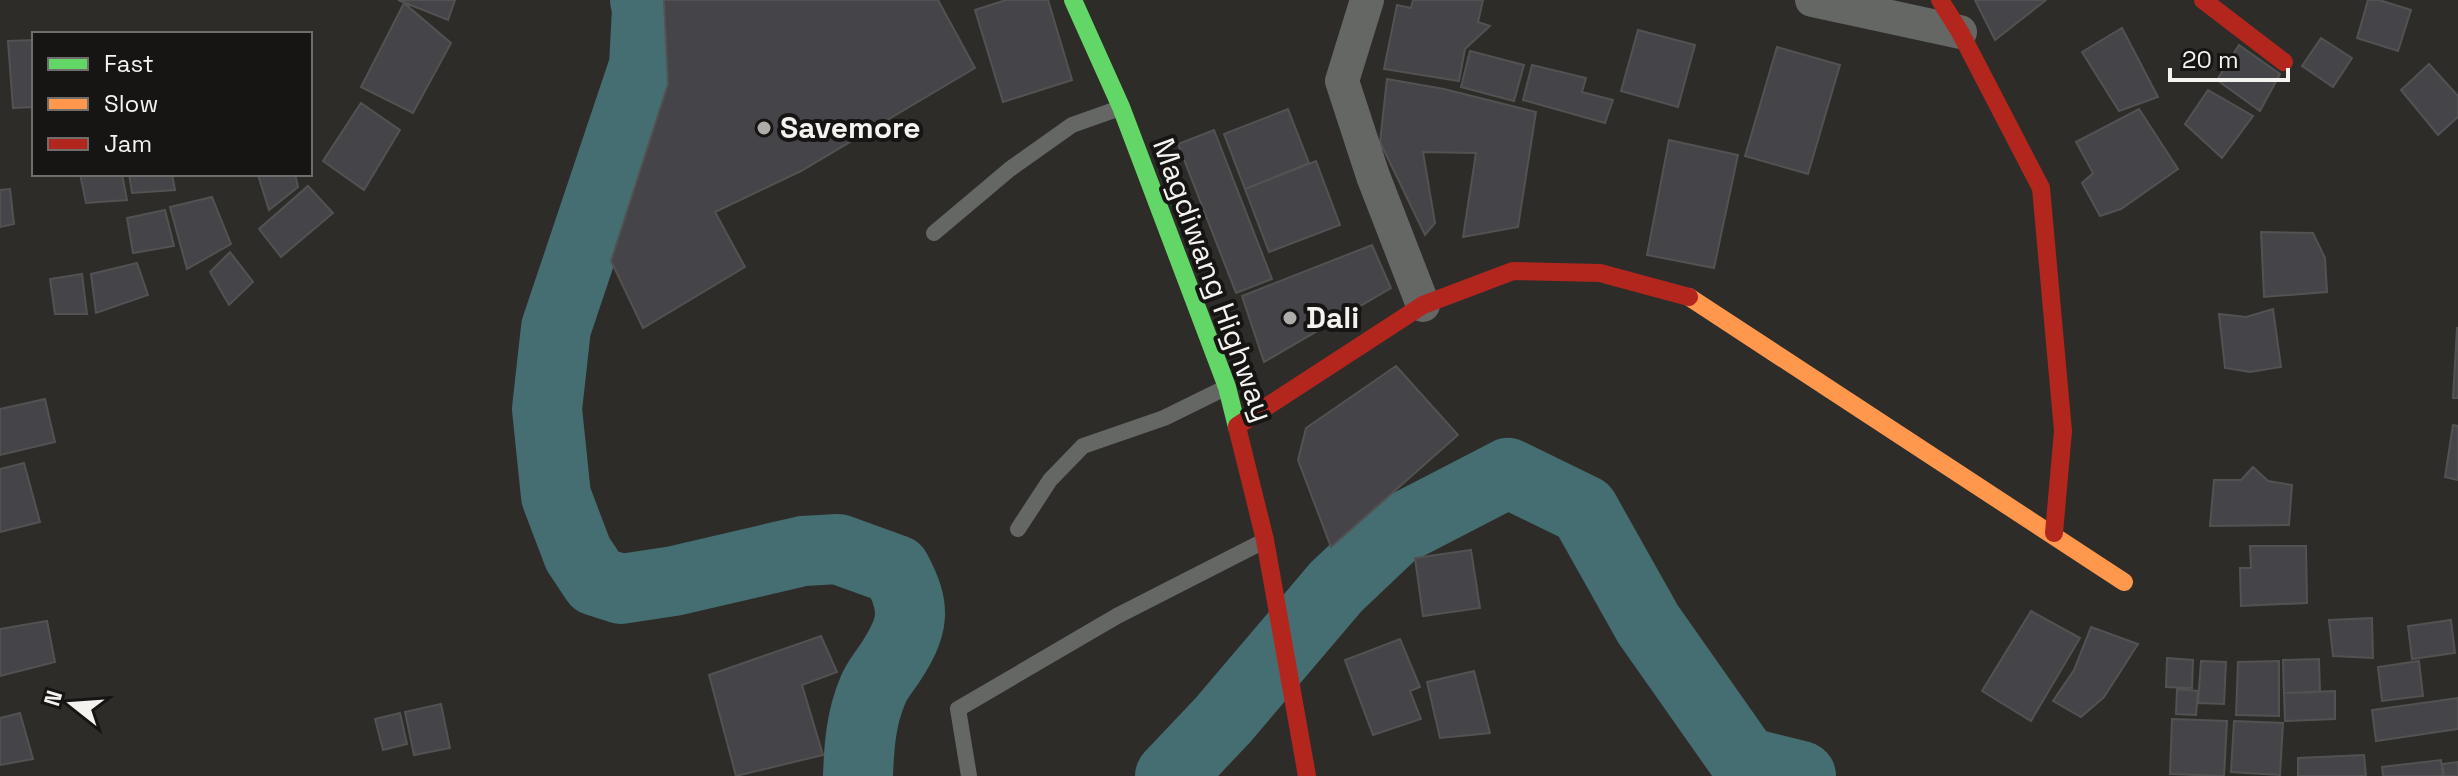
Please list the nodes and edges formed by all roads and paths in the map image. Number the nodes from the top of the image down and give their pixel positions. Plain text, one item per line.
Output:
1 (1073, 0) edge
2 (1367, 0) edge
3 (1812, 0) edge
4 (1940, 0) edge
5 (2203, 0) edge
6 (1960, 32) junction
7 (2284, 62) dead end
8 (1121, 107) junction
9 (934, 233) dead end
10 (1423, 305) junction
11 (1227, 387) junction
12 (1237, 426) junction
13 (1018, 529) dead end
14 (2054, 533) junction
15 (1265, 540) junction
16 (2124, 582) dead end
17 (969, 776) edge
18 (1307, 776) edge

1 - 8 street, Magdiwang Highway
2 - 10 street
3 - 6 street
4 - 6 street
5 - 7 street
6 - 14 street
8 - 9 lane
8 - 11 street, Magdiwang Highway
10 - 12 street
10 - 14 street
11 - 12 street, Magdiwang Highway
11 - 13 lane
12 - 15 street, Magdiwang Highway
14 - 16 street
15 - 17 lane
15 - 18 street, Magdiwang Highway

